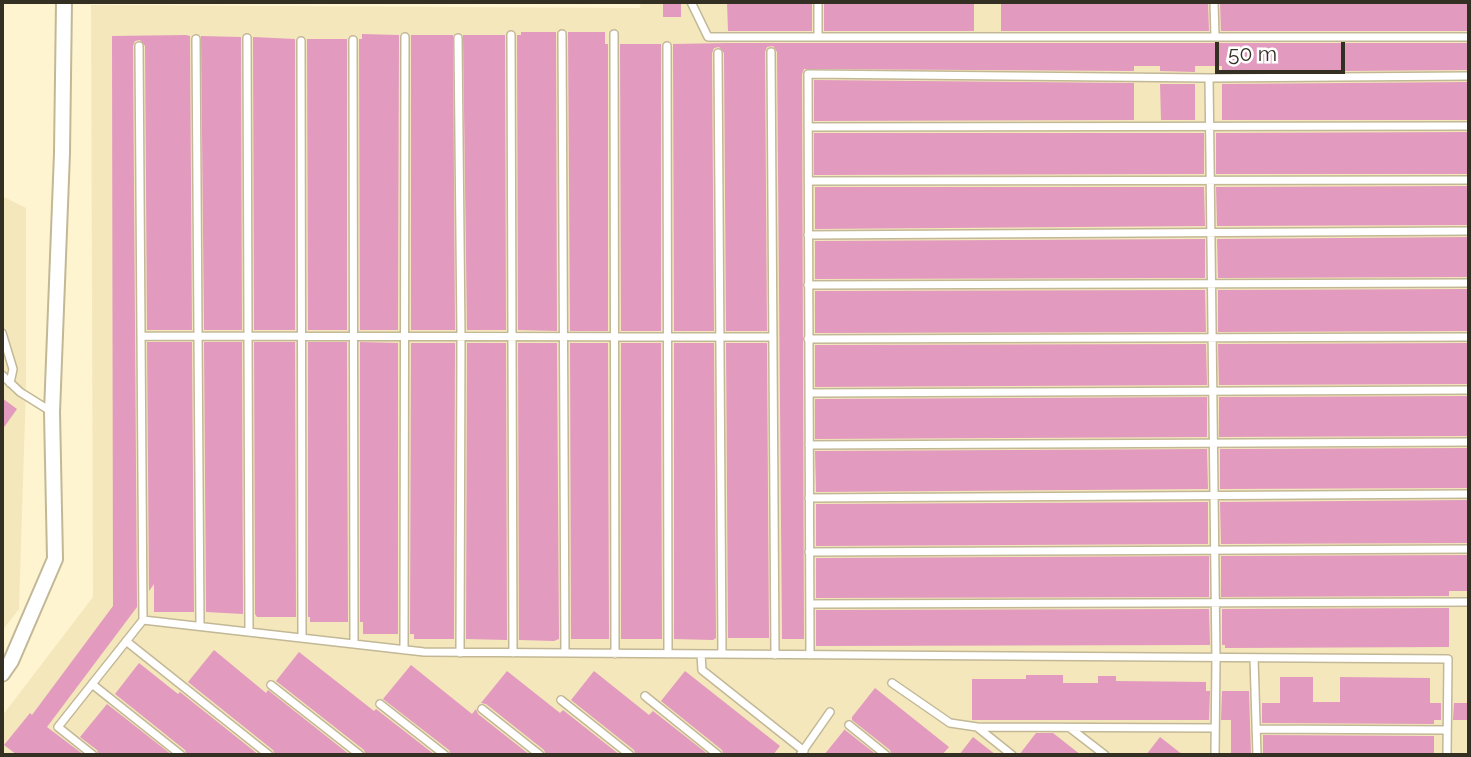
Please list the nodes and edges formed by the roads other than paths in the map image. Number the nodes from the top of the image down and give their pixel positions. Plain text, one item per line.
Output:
1 (64, 2) edge
2 (691, 2) edge
3 (818, 2) edge
4 (1214, 2) edge
5 (562, 34) dead end
6 (614, 34) dead end
7 (511, 36) dead end
8 (1214, 36) junction
9 (247, 37) dead end
10 (405, 37) dead end
11 (818, 37) junction
12 (1469, 37) edge
13 (458, 38) dead end
14 (196, 39) dead end
15 (353, 40) dead end
16 (300, 41) dead end
17 (139, 46) dead end
18 (667, 46) dead end
19 (771, 52) dead end
20 (718, 53) dead end
21 (1469, 76) edge
22 (1209, 78) junction
23 (1209, 126) junction
24 (1469, 126) edge
25 (808, 128) junction
26 (1210, 180) junction
27 (1469, 180) edge
28 (808, 181) junction
29 (1469, 231) edge
30 (1211, 233) junction
31 (808, 235) junction
32 (1212, 284) junction
33 (1469, 284) edge
34 (808, 285) junction
35 (2, 333) edge
36 (141, 336) junction
37 (197, 336) junction
38 (248, 337) junction
39 (302, 337) junction
40 (354, 337) junction
41 (406, 337) junction
42 (461, 337) junction
43 (511, 337) junction
44 (565, 337) junction
45 (615, 337) junction
46 (668, 337) junction
47 (720, 337) junction
48 (773, 337) junction
49 (1212, 337) junction
50 (1469, 337) edge
51 (808, 339) junction
52 (2, 375) edge
53 (10, 383) junction
54 (1469, 390) edge
55 (1213, 392) junction
56 (808, 393) junction
57 (52, 412) junction
58 (1213, 442) junction
59 (1469, 442) edge
60 (808, 445) junction
61 (1469, 494) edge
62 (1214, 496) junction
63 (808, 498) junction
64 (1469, 549) edge
65 (1215, 550) junction
66 (809, 552) junction
67 (1216, 602) junction
68 (1469, 602) edge
69 (810, 604) junction
70 (143, 620) junction
71 (200, 626) junction
72 (248, 631) junction
73 (302, 638) junction
74 (126, 641) junction
75 (354, 644) junction
76 (404, 650) junction
77 (460, 653) junction
78 (513, 653) junction
79 (565, 653) junction
80 (615, 654) junction
81 (668, 654) junction
82 (702, 654) junction
83 (722, 654) junction
84 (775, 654) junction
85 (810, 655) junction
86 (1216, 658) junction
87 (1254, 658) junction
88 (2, 674) edge
89 (892, 683) dead end
90 (92, 684) junction
91 (271, 685) dead end
92 (645, 696) dead end
93 (561, 700) dead end
94 (380, 704) dead end
95 (482, 709) dead end
96 (830, 712) dead end
97 (849, 725) dead end
98 (977, 727) junction
99 (1069, 728) junction
100 (1215, 729) junction
101 (1256, 729) junction
102 (1447, 730) junction
103 (802, 753) edge
104 (93, 755) edge
105 (181, 755) edge
106 (269, 755) edge
107 (360, 755) edge
108 (445, 755) edge
109 (540, 755) edge
110 (630, 755) edge
111 (718, 755) edge
112 (886, 755) edge
113 (1012, 755) edge
114 (1105, 755) edge
115 (1215, 755) edge
116 (1257, 755) edge
117 (1447, 755) edge

1 - 57 street
2 - 11 lane
3 - 11 lane
4 - 8 lane
5 - 44 lane
6 - 45 lane
7 - 43 lane
8 - 11 lane
8 - 12 lane
9 - 38 lane
10 - 41 lane
13 - 42 lane
14 - 37 lane
15 - 40 lane
16 - 39 lane
17 - 36 lane
18 - 46 lane
19 - 48 lane
20 - 47 lane
21 - 22 lane
22 - 23 lane
22 - 25 lane
23 - 24 lane
23 - 25 lane
23 - 26 lane
25 - 28 lane
26 - 27 lane
26 - 28 lane
26 - 30 lane
28 - 31 lane
29 - 30 lane
30 - 31 lane
30 - 32 lane
31 - 34 lane
32 - 33 lane
32 - 34 lane
32 - 49 lane
34 - 51 lane
35 - 53 lane
36 - 37 lane
36 - 70 lane
37 - 38 lane
37 - 71 lane
38 - 39 lane
38 - 72 lane
39 - 40 lane
39 - 73 lane
40 - 41 lane
40 - 75 lane
41 - 42 lane
41 - 76 lane
42 - 43 lane
42 - 77 lane
43 - 44 lane
43 - 78 lane
44 - 45 lane
44 - 79 lane
45 - 46 lane
45 - 80 lane
46 - 47 lane
46 - 81 lane
47 - 48 lane
47 - 83 lane
48 - 84 lane
49 - 50 lane
49 - 51 lane
49 - 55 lane
51 - 56 lane
52 - 53 lane
53 - 57 lane
54 - 55 lane
55 - 56 lane
55 - 58 lane
56 - 60 lane
57 - 88 street
58 - 59 lane
58 - 60 lane
58 - 62 lane
60 - 63 lane
61 - 62 lane
62 - 63 lane
62 - 65 lane
63 - 66 lane
64 - 65 lane
65 - 66 lane
65 - 67 lane
66 - 69 lane
67 - 68 lane
67 - 69 lane
67 - 86 lane
69 - 85 lane
70 - 71 lane
70 - 74 lane
71 - 72 lane
72 - 73 lane
73 - 75 lane
74 - 90 lane
74 - 106 lane
75 - 76 lane
76 - 77 lane
77 - 78 lane
78 - 79 lane
79 - 80 lane
80 - 81 lane
81 - 82 lane
82 - 83 lane
82 - 103 lane
83 - 84 lane
84 - 85 lane
85 - 86 lane
86 - 87 lane
86 - 100 lane
87 - 101 lane
87 - 102 lane
89 - 98 lane
90 - 104 lane
90 - 105 lane
91 - 107 lane
92 - 111 lane
93 - 110 lane
94 - 108 lane
95 - 109 lane
96 - 103 lane
97 - 112 lane
98 - 99 lane
98 - 113 lane
99 - 100 lane
99 - 114 lane
100 - 115 lane
101 - 102 lane
101 - 116 lane
102 - 117 lane

